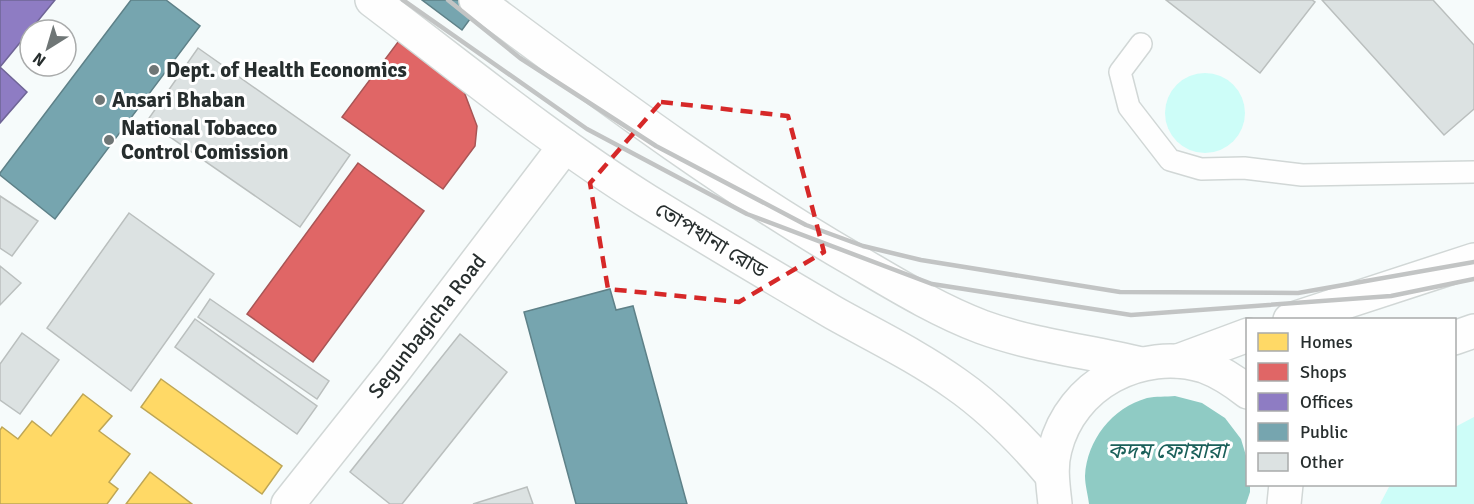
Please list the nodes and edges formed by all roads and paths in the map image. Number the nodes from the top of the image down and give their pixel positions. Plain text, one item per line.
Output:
1 (372, 0) edge
2 (476, 0) edge
3 (1141, 44) dead end
4 (565, 146) junction
5 (1474, 172) edge
6 (1474, 260) edge
7 (1296, 318) edge
8 (1474, 331) edge
9 (1246, 336) edge
10 (1456, 338) edge
11 (1178, 361) junction
12 (1141, 364) junction
13 (1246, 391) edge
14 (1286, 486) edge
15 (1053, 489) edge
16 (288, 504) edge
17 (1284, 504) edge

1 - 4 main road, তোপখানা রোড
2 - 12 main road
3 - 5 lane
4 - 15 main road, তোপখানা রোড
4 - 16 main road, Segunbagicha Road
6 - 7 main road
8 - 10 main road
9 - 11 main road
11 - 12 main road
11 - 13 main road
12 - 15 main road
14 - 17 main road

